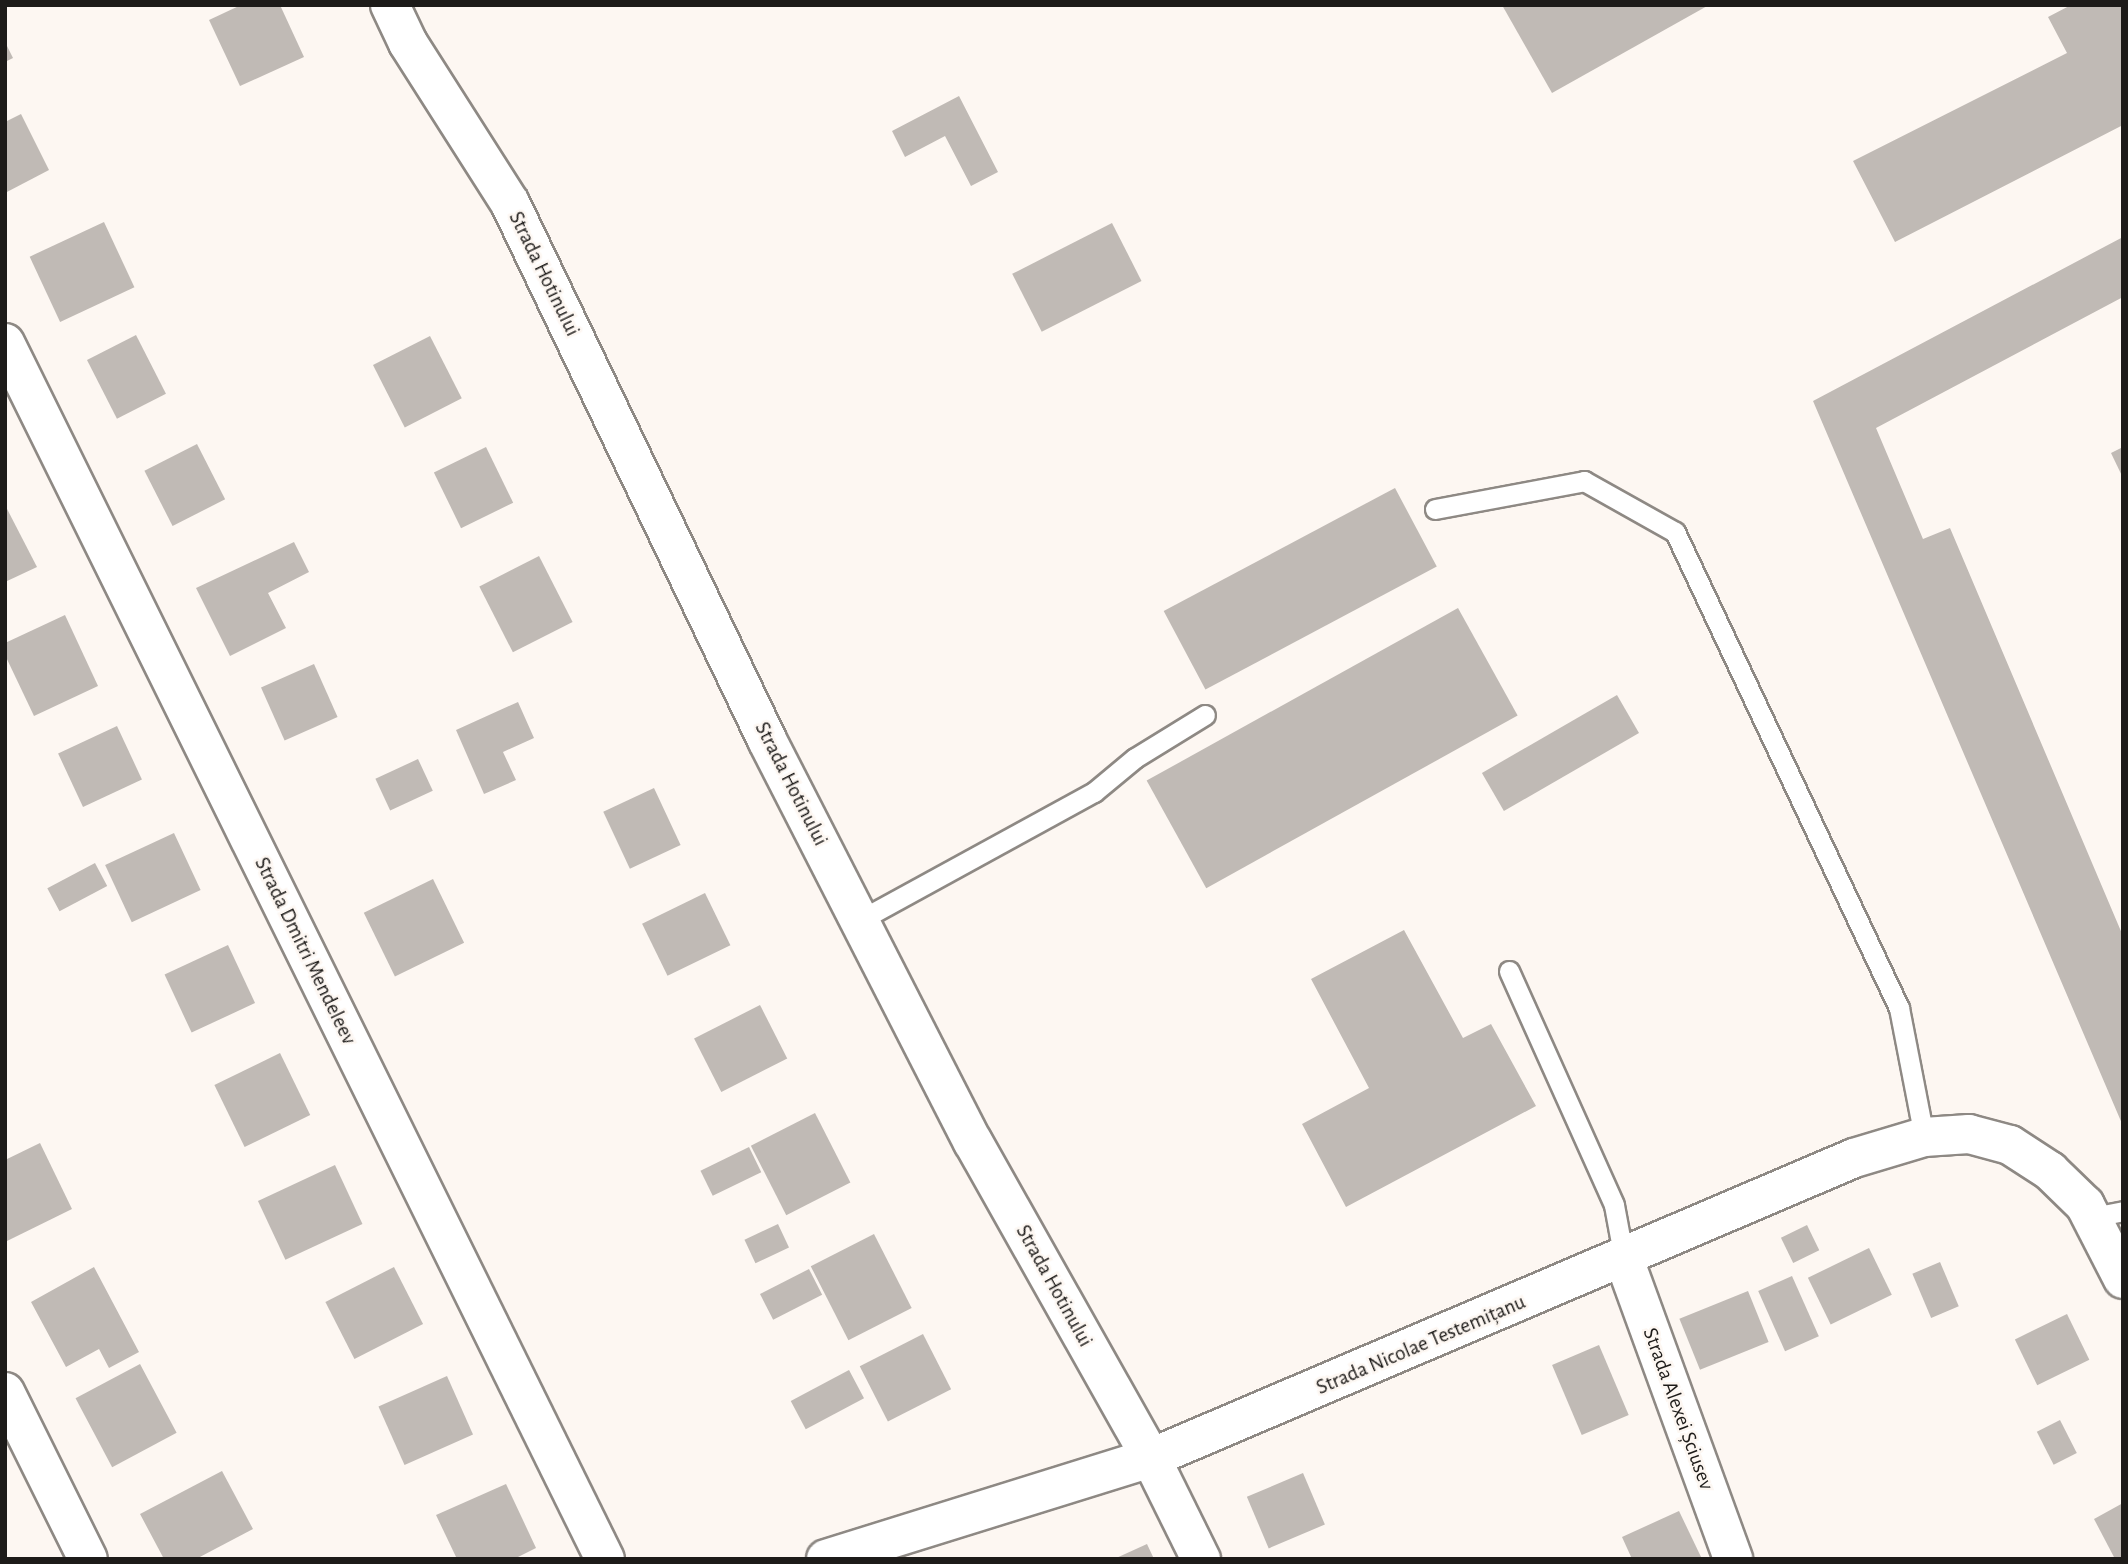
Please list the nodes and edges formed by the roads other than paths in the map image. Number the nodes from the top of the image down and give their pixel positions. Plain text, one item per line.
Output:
1 (390, 5) edge
2 (5, 343) edge
3 (1435, 509) dead end
4 (1205, 715) dead end
5 (860, 920) junction
6 (1509, 971) dead end
7 (1924, 1137) junction
8 (2108, 1214) edge
9 (1624, 1259) junction
10 (2123, 1279) edge
11 (5, 1392) edge
12 (1151, 1458) junction
13 (88, 1559) edge
14 (604, 1559) edge
15 (826, 1559) edge
16 (1201, 1559) edge
17 (1733, 1559) edge

1 - 5 street, Strada Hotinului
2 - 14 street, Strada Dmitri Mendeleev
3 - 7 lane
4 - 5 lane
5 - 12 street, Strada Hotinului
6 - 9 lane
7 - 8 street, Strada Nicolae Testemițanu
7 - 9 street, Strada Nicolae Testemițanu
8 - 10 street, Strada Nicolae Testemițanu
9 - 12 street, Strada Nicolae Testemițanu
9 - 17 street, Strada Alexei Șciusev
11 - 13 street
12 - 15 street, Strada Nicolae Testemițanu
12 - 16 street, Strada Hotinului

